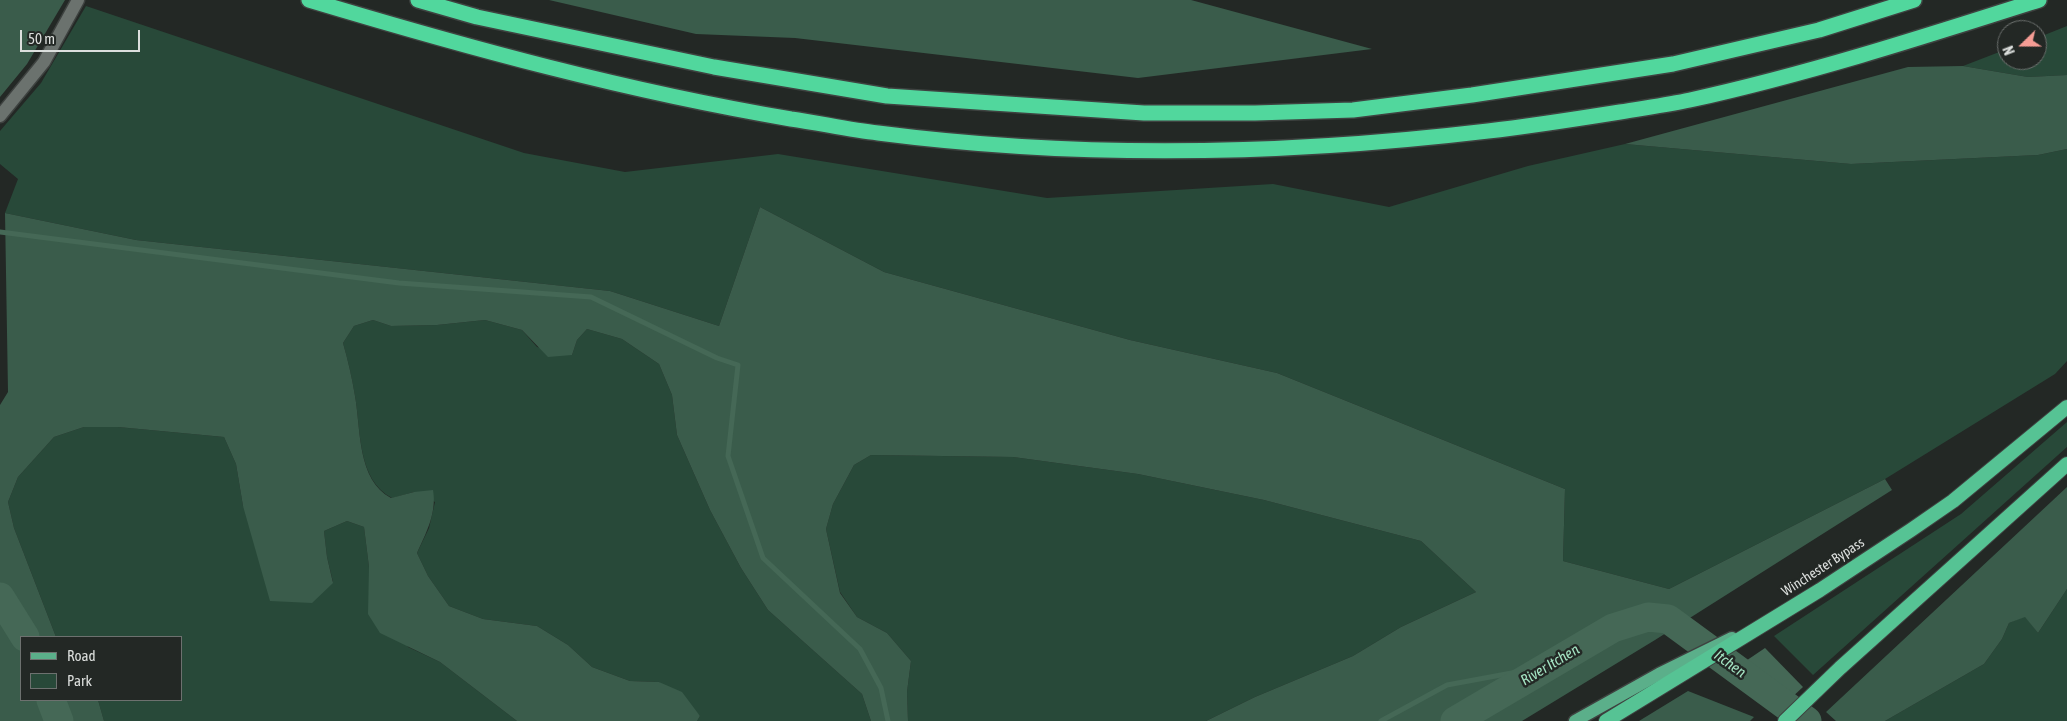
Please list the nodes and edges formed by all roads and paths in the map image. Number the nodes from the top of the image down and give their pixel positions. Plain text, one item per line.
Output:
1 (78, 0) edge
2 (309, 0) edge
3 (418, 0) edge
4 (1914, 0) edge
5 (2039, 0) edge
6 (0, 116) edge
7 (2067, 407) edge
8 (2067, 464) edge
9 (1662, 679) junction
10 (1575, 721) edge
11 (1606, 721) edge
12 (1785, 721) edge

1 - 6 street
2 - 5 highway
3 - 4 highway
7 - 9 highway, Winchester Bypass
8 - 12 highway
9 - 10 main road
9 - 11 highway, Winchester Bypass

